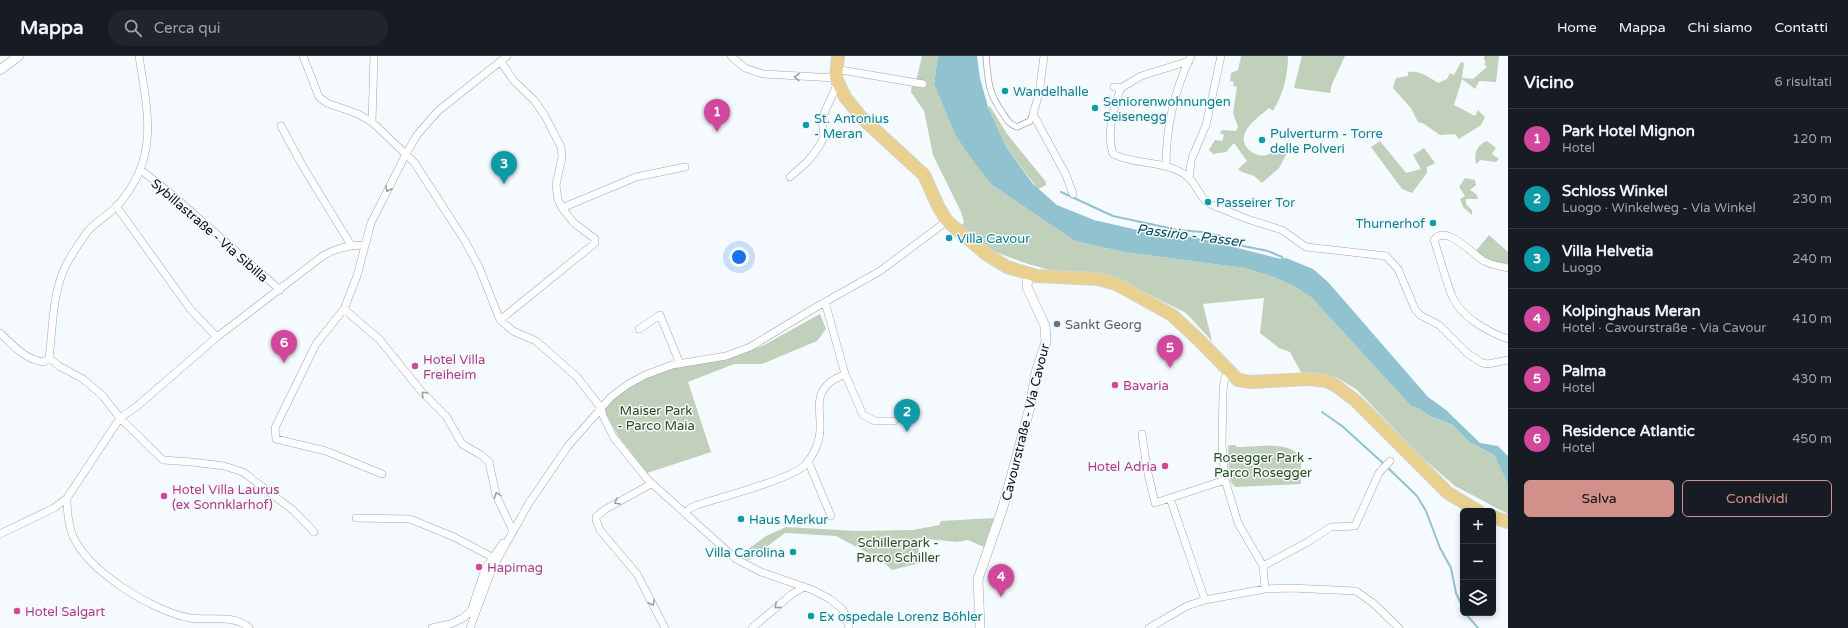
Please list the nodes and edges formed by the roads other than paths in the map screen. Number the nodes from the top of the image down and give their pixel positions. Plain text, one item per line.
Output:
1 (19, 56) edge
2 (139, 56) edge
3 (303, 56) edge
4 (374, 56) edge
5 (507, 56) edge
6 (732, 56) edge
7 (838, 56) edge
8 (986, 56) edge
9 (1044, 56) edge
10 (1221, 56) edge
11 (1190, 58) edge
12 (501, 62) junction
13 (0, 70) edge
14 (837, 78) junction
15 (923, 84) dead end
16 (1114, 87) dead end
17 (1124, 87) junction
18 (1034, 114) junction
19 (372, 122) junction
20 (281, 126) dead end
21 (406, 154) junction
22 (1166, 166) junction
23 (685, 167) dead end
24 (141, 170) junction
25 (790, 177) dead end
26 (1188, 178) junction
27 (1073, 194) dead end
28 (116, 206) junction
29 (562, 208) junction
30 (947, 221) junction
31 (351, 245) junction
32 (364, 245) junction
33 (1508, 268) edge
34 (1028, 274) junction
35 (280, 290) junction
36 (825, 302) junction
37 (344, 309) junction
38 (500, 320) junction
39 (639, 329) dead end
40 (0, 333) edge
41 (217, 337) junction
42 (1508, 339) edge
43 (49, 358) junction
44 (1508, 360) edge
45 (680, 364) junction
46 (1228, 372) junction
47 (845, 374) junction
48 (600, 408) junction
49 (120, 418) junction
50 (894, 421) dead end
51 (1142, 434) dead end
52 (808, 461) junction
53 (1390, 461) dead end
54 (382, 474) dead end
55 (1226, 480) junction
56 (651, 484) junction
57 (67, 498) junction
58 (1170, 498) junction
59 (1473, 508) edge
60 (686, 513) junction
61 (831, 516) dead end
62 (356, 518) dead end
63 (1496, 518) edge
64 (1508, 522) edge
65 (513, 530) junction
66 (314, 532) dead end
67 (0, 534) edge
68 (509, 538) junction
69 (492, 557) junction
70 (1263, 566) junction
71 (804, 587) junction
72 (1265, 589) junction
73 (1205, 600) junction
74 (663, 627) edge
75 (249, 628) edge
76 (432, 628) edge
77 (470, 628) edge
78 (752, 628) edge
79 (849, 628) edge
80 (980, 628) edge
81 (1149, 628) edge
82 (1400, 628) edge

1 - 13 street
2 - 24 street
3 - 19 street
4 - 19 street
5 - 12 street
14 -> 6 street
7 - 14 main road
8 - 18 street
9 - 18 street
10 - 26 street
11 - 17 street
11 - 22 street
12 - 21 street
12 - 29 street
14 - 15 street
14 - 25 street
14 - 30 main road
16 - 17 street
17 - 22 street
18 - 27 street
19 - 21 street
20 - 31 street
21 -> 32 street
21 - 38 street
22 - 26 street
23 - 29 street
24 - 28 street
24 - 35 street, Sybillastraße - Via Sibilla
26 - 44 street
28 - 41 street
28 - 43 street
29 - 38 street
30 - 34 main road
30 - 36 street
31 - 32 street
31 - 35 street
32 - 37 street
33 - 42 street
34 - 46 main road
34 - 80 street, Cavourstraße - Via Cavour
35 - 41 street
36 - 45 street
36 - 47 street
37 - 54 street
65 -> 37 street
38 - 48 street
39 - 45 street
40 - 43 street
41 - 49 street
43 - 49 street
45 - 48 street
46 - 55 street
46 - 59 main road
47 - 50 street
47 - 52 street
48 - 56 street
48 - 65 street
49 - 57 street
49 - 66 street
51 - 58 street
52 - 60 street
52 - 61 street
53 - 70 street
55 - 58 street
55 - 70 street
56 - 60 street
56 -> 74 street
57 - 67 street
57 - 75 street
58 - 73 street
60 - 71 street
62 - 69 street
63 - 64 main road
65 - 68 street
68 - 69 street
68 - 77 street
69 - 76 street
70 - 72 street
71 -> 78 street
71 - 79 street
72 - 73 street
72 - 82 street
73 - 81 street

